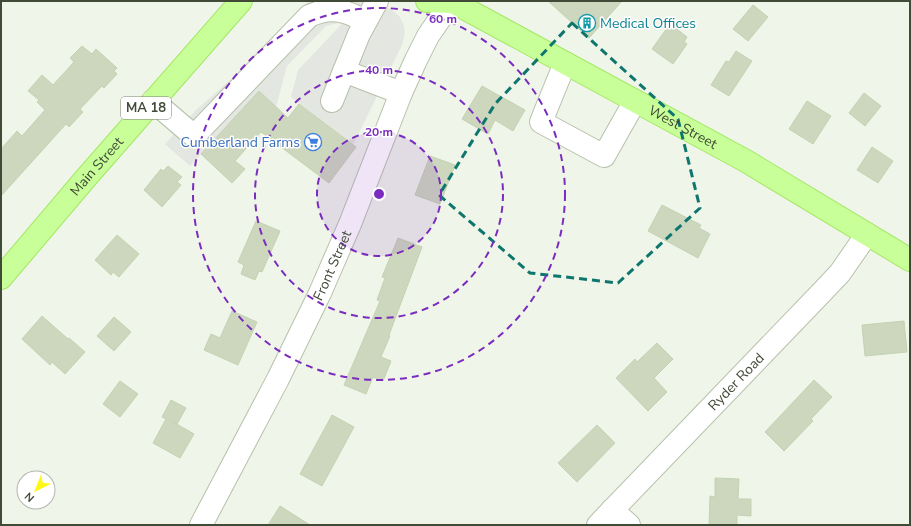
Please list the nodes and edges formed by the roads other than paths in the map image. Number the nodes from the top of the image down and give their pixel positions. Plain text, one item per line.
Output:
1 (241, 1) edge
2 (377, 1) edge
3 (427, 1) edge
4 (452, 1) edge
5 (365, 21) junction
6 (565, 63) junction
7 (344, 71) junction
8 (401, 93) junction
9 (153, 101) junction
10 (332, 101) dead end
11 (635, 101) junction
12 (868, 234) junction
13 (910, 260) edge
14 (1, 278) edge
15 (605, 517) edge
16 (201, 525) edge
17 (629, 525) edge

1 - 9 main road, Main Street / MA 18
2 - 5 street
3 - 4 main road
4 - 6 main road, West Street
4 - 8 street, Front Street
5 - 7 street
5 - 9 street
6 - 11 main road, West Street
6 - 11 street
7 - 8 street
7 - 10 street
8 - 16 street, Front Street
9 - 14 main road, Main Street / MA 18
11 - 12 main road, West Street
12 - 13 main road, West Street
12 - 15 street, Ryder Road
15 - 17 street

